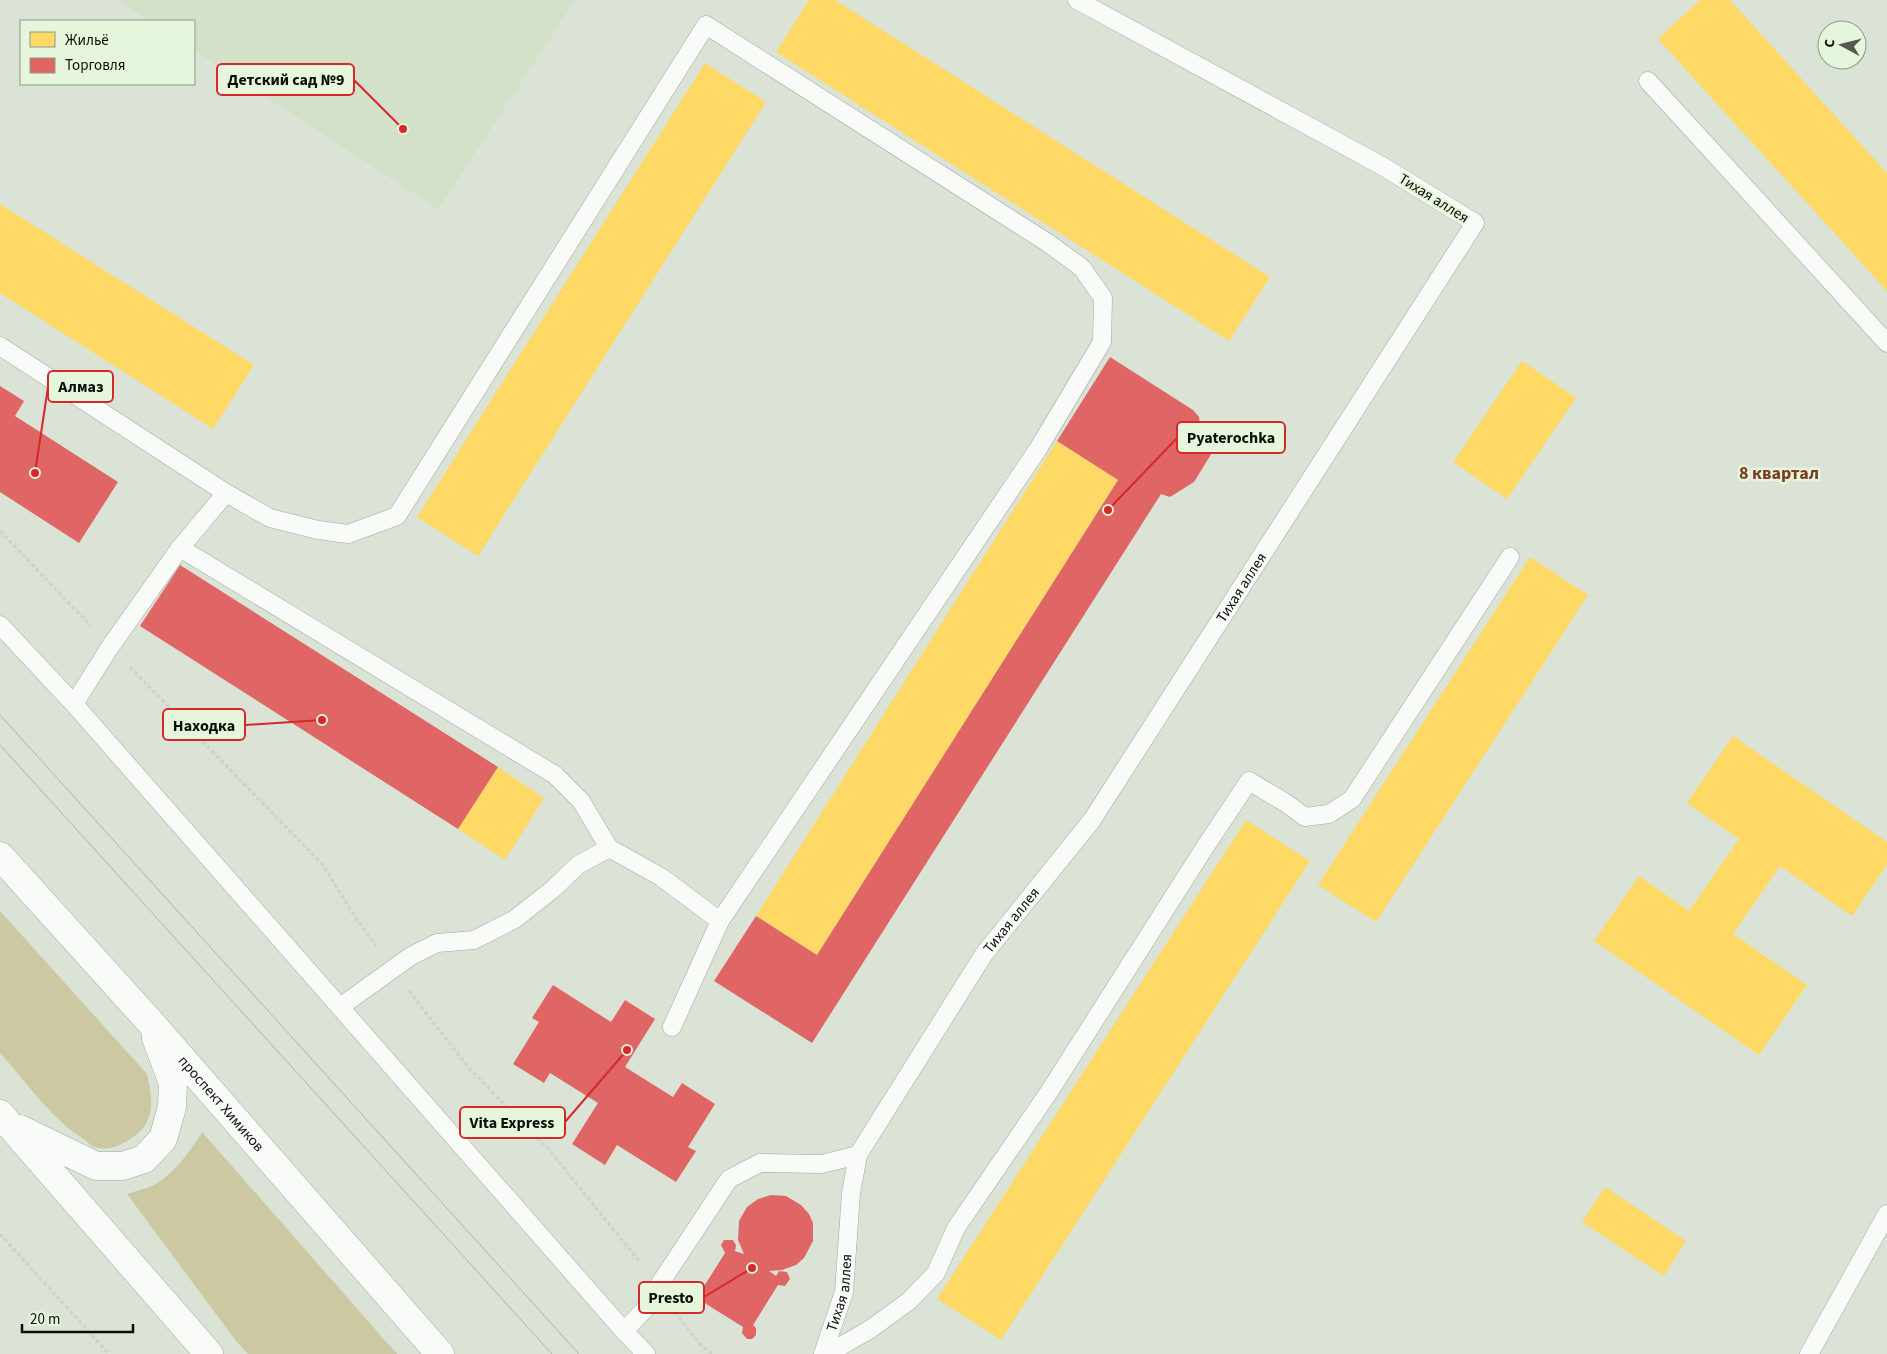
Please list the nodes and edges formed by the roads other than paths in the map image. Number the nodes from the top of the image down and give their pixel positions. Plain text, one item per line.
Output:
1 (1077, 0) edge
2 (1648, 81) dead end
3 (1887, 343) edge
4 (0, 346) edge
5 (226, 494) junction
6 (180, 548) junction
7 (1510, 557) dead end
8 (0, 625) edge
9 (74, 704) junction
10 (609, 848) junction
11 (0, 856) edge
12 (720, 921) junction
13 (340, 1007) junction
14 (151, 1023) junction
15 (672, 1027) dead end
16 (5, 1119) edge
17 (858, 1154) junction
18 (1887, 1214) edge
19 (624, 1331) junction
20 (209, 1354) edge
21 (440, 1354) edge
22 (646, 1354) edge
23 (823, 1354) edge
24 (827, 1354) edge
25 (1809, 1354) edge

1 - 17 lane, Тихая аллея
2 - 3 lane
4 - 5 lane
5 - 6 lane
5 - 12 lane
6 - 9 lane
6 - 10 lane
7 - 24 lane
8 - 9 lane
9 - 13 lane
10 - 12 lane
10 - 13 lane
11 - 14 main road, проспект Химиков
12 - 15 lane
13 - 19 lane
14 - 16 main road
14 - 21 main road, проспект Химиков
16 - 20 main road
17 - 19 lane
17 - 23 lane, Тихая аллея
18 - 25 lane
19 - 22 lane

